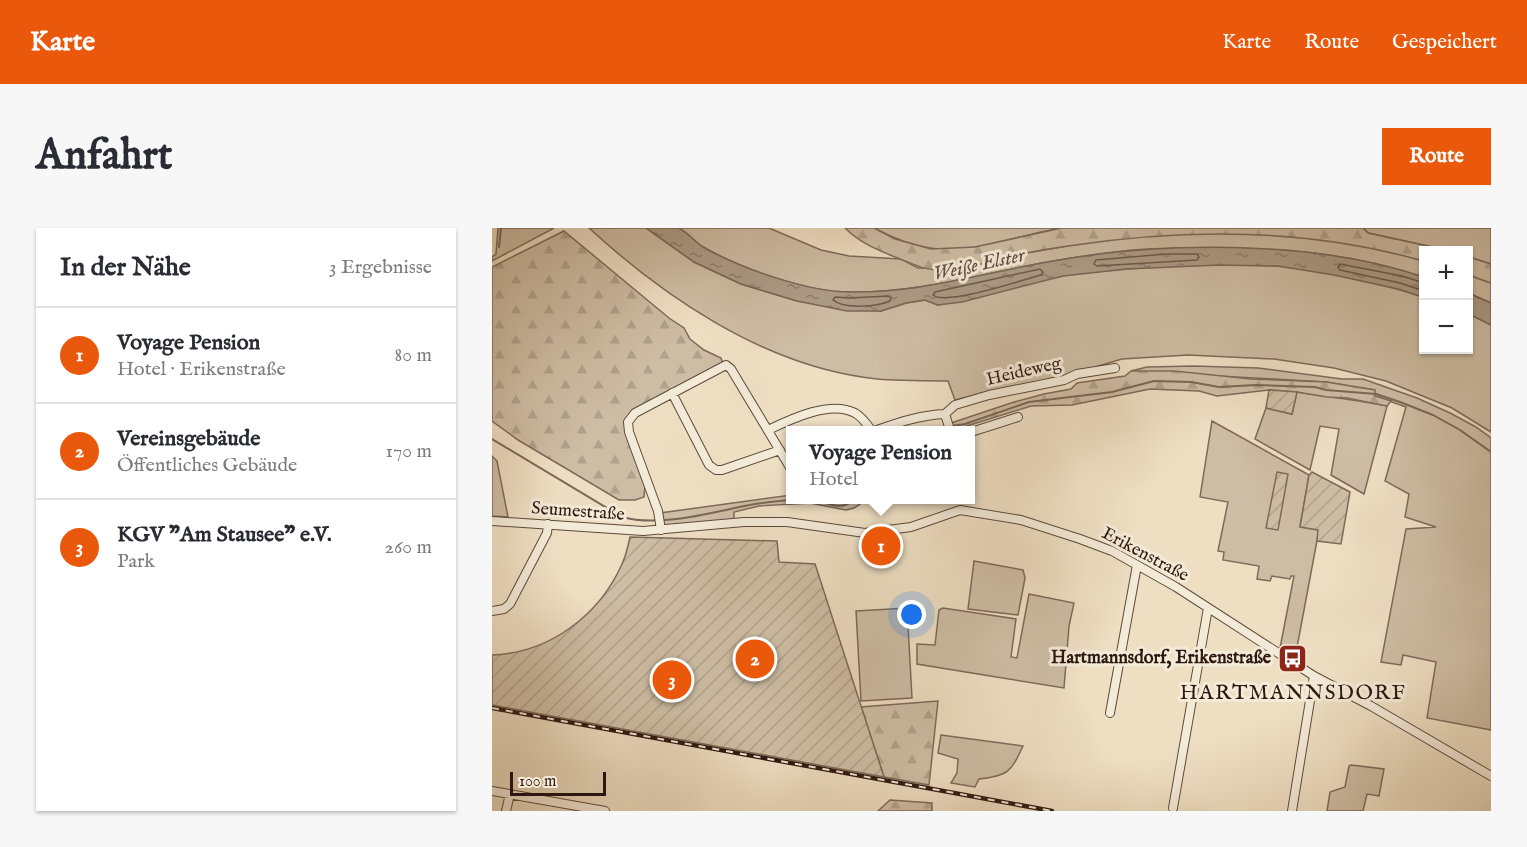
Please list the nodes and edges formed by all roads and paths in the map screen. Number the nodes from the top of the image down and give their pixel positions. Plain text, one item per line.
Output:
1 (1115, 368) dead end
2 (672, 393) junction
3 (1018, 417) dead end
4 (947, 422) edge
5 (868, 426) edge
6 (889, 426) edge
7 (768, 430) junction
8 (975, 431) edge
9 (780, 450) junction
10 (786, 460) edge
11 (492, 521) edge
12 (744, 522) joint
13 (660, 523) junction
14 (549, 524) junction
15 (1137, 565) junction
16 (1208, 608) junction
17 (492, 611) edge
18 (1314, 676) junction
19 (1110, 713) dead end
20 (1491, 776) edge
21 (492, 791) edge
22 (510, 794) junction
23 (1173, 808) dead end
24 (506, 811) edge
25 (605, 811) edge
26 (1293, 811) edge

1 - 4 street, Heideweg
2 - 7 street
2 - 9 street
2 - 13 street
3 - 8 street
4 - 6 street, Heideweg
5 - 7 street
7 - 9 street
9 - 10 street
11 - 14 street, Seumestraße
12 - 13 street, Seumestraße
12 - 15 street, Erikenstraße
13 - 14 street, Seumestraße
14 - 17 street
15 - 16 street, Erikenstraße
15 - 19 street
16 - 18 street, Erikenstraße
16 - 23 street
18 - 20 street, Erikenstraße
18 - 26 street
21 - 22 street
22 - 24 street
22 - 25 street

